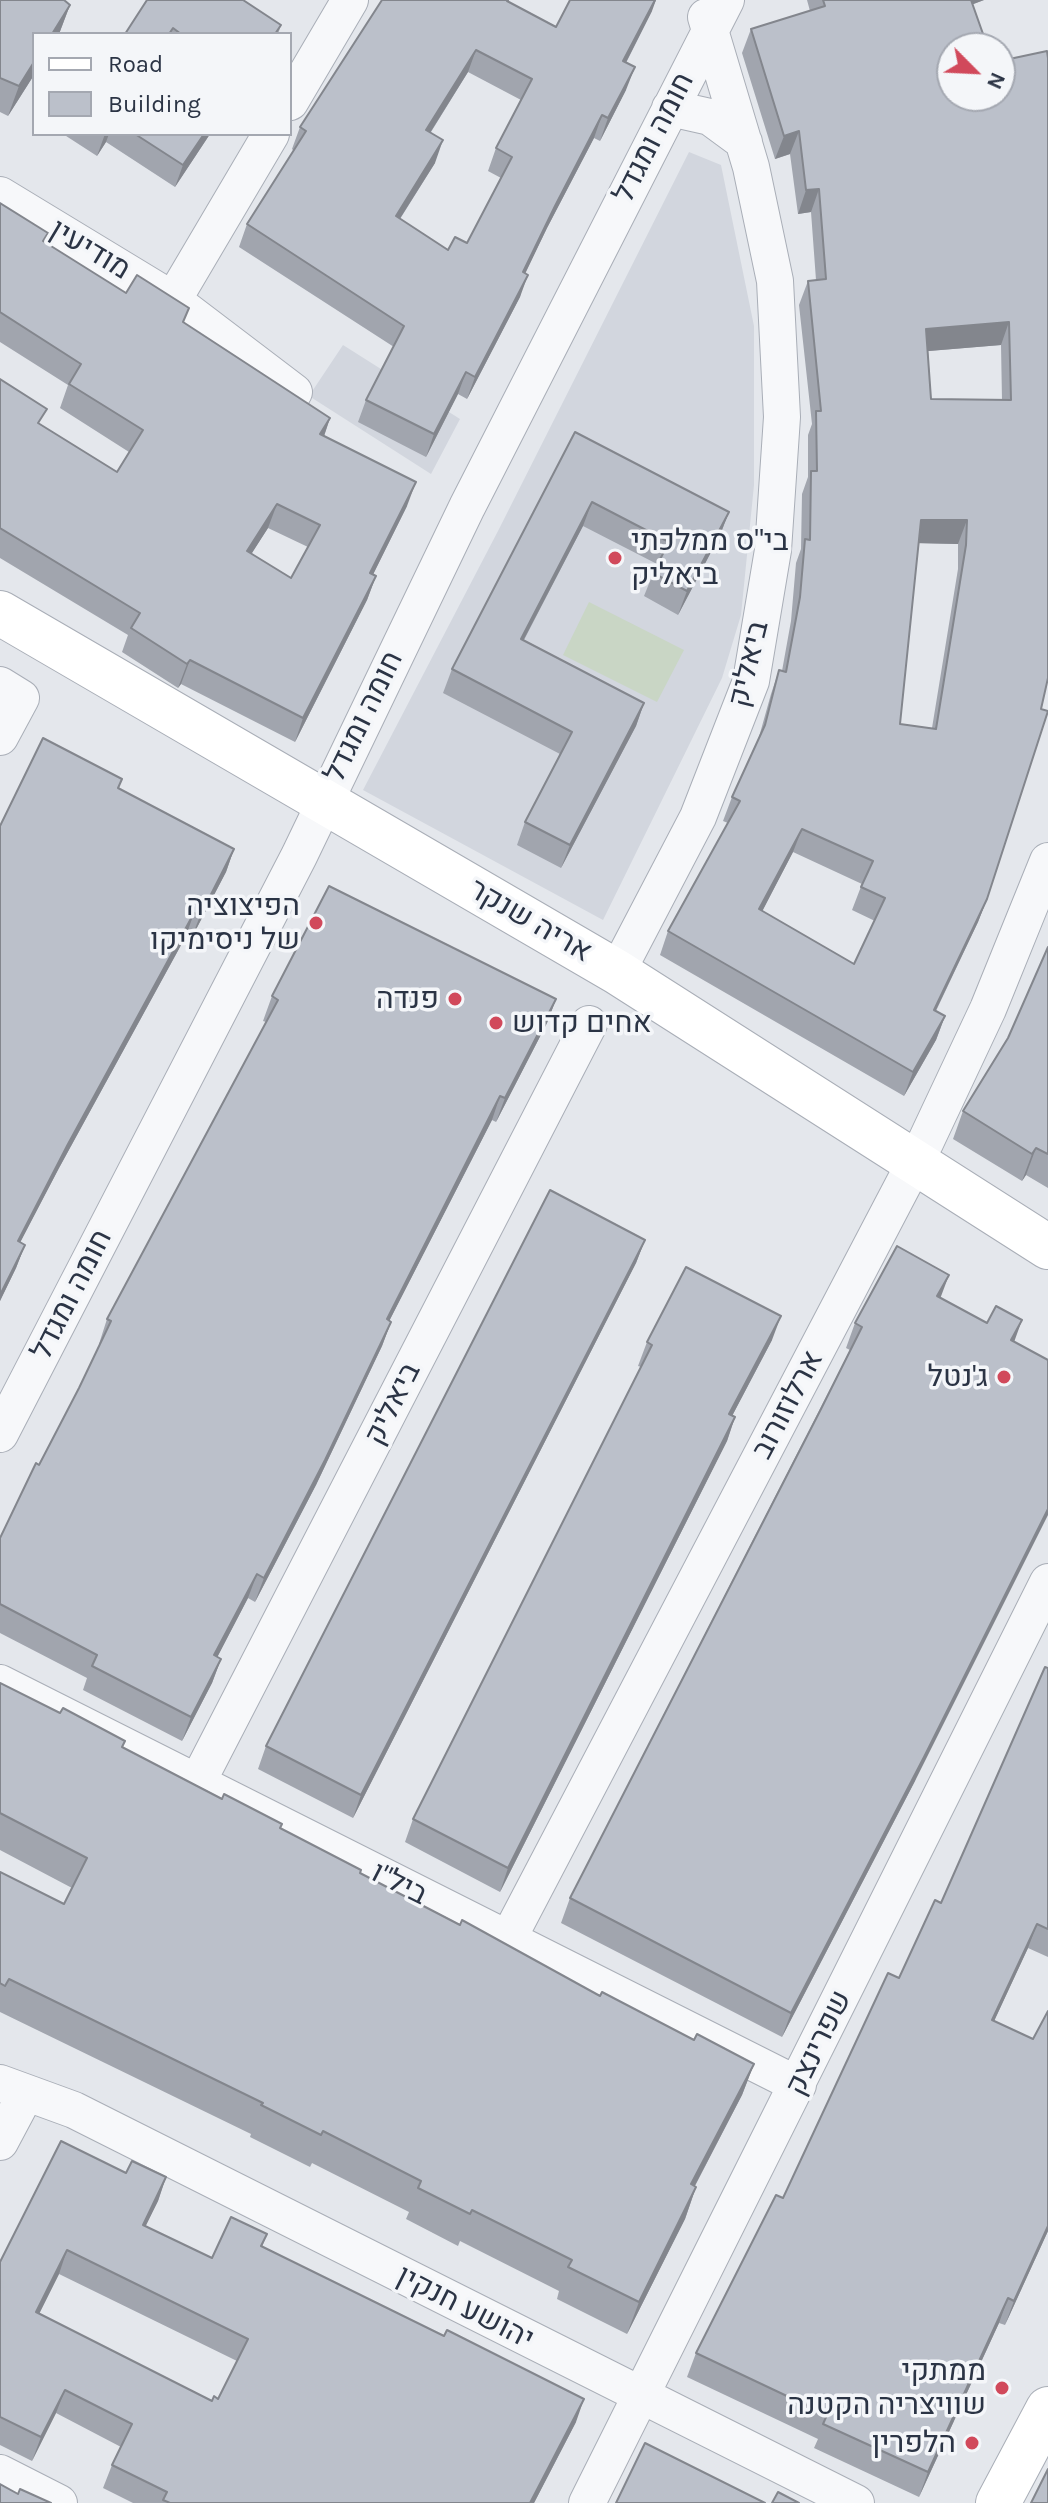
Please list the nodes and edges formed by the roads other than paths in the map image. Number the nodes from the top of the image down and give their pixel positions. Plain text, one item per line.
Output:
1 (350, 0) edge
2 (726, 0) edge
3 (706, 16) edge
4 (292, 99) edge
5 (670, 108) junction
6 (270, 136) edge
7 (744, 142) junction
8 (0, 195) edge
9 (173, 300) junction
10 (294, 392) edge
11 (0, 613) edge
12 (10, 692) edge
13 (0, 737) edge
14 (324, 800) junction
15 (1048, 861) edge
16 (617, 972) junction
17 (589, 1024) dead end
18 (916, 1160) junction
19 (1048, 1247) edge
20 (0, 1434) edge
21 (1048, 1582) edge
22 (0, 1683) edge
23 (197, 1783) junction
24 (508, 1939) junction
25 (0, 2062) edge
26 (798, 2085) junction
27 (12, 2089) edge
28 (74, 2110) junction
29 (0, 2142) edge
30 (642, 2397) junction
31 (1048, 2409) edge
32 (0, 2473) edge
33 (59, 2503) edge
34 (587, 2503) edge
35 (856, 2503) edge
36 (998, 2503) edge

1 - 4 street
2 - 3 street, חומה ומגדל
3 - 5 street, חומה ומגדל
3 - 7 street, ביאליק
5 - 7 street
5 - 14 street, חומה ומגדל
6 - 9 street
7 - 16 street, ביאליק
8 - 9 street, מודיעין
9 - 10 street, מודיעין
11 - 14 street, אריה שנקר
12 - 13 street
14 - 16 street, אריה שנקר
14 - 20 street, חומה ומגדל
15 - 18 street, ארלוזורוב
16 - 18 street, אריה שנקר
17 - 23 street, ביאליק
18 - 19 street, אריה שנקר
18 - 24 street, ארלוזורוב
21 - 26 street, שפרינצק
22 - 23 street, ביל"ו
23 - 24 street, ביל"ו
24 - 26 street, ביל"ו
25 - 28 street, יהושע חנקין
26 - 30 street, שפרינצק
27 - 28 street, יהושע חנקין
27 - 29 street
28 - 30 street, יהושע חנקין
30 - 34 street, שפרינצק
30 - 35 street, יהושע חנקין
31 - 36 street
32 - 33 street

